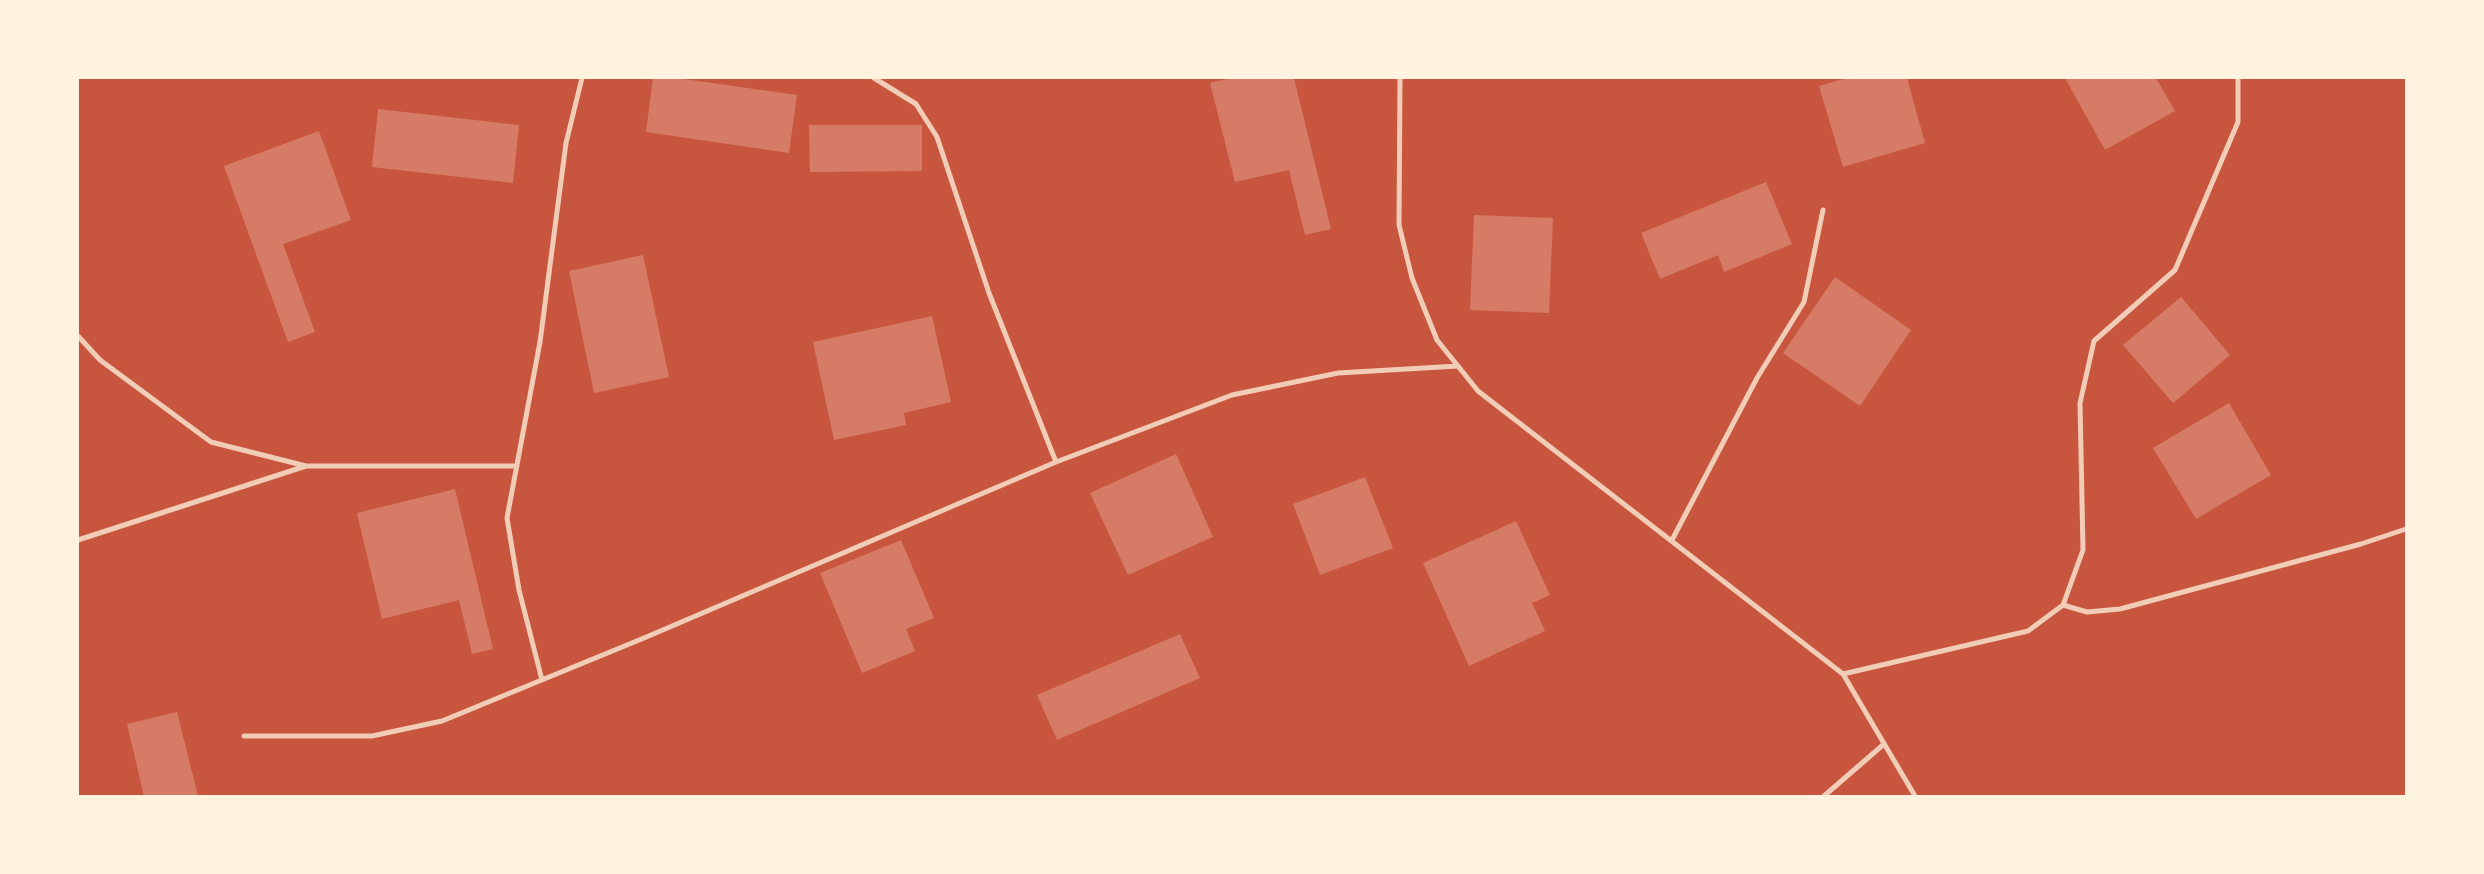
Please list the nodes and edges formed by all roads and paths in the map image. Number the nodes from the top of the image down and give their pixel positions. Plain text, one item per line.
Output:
1 (582, 78) edge
2 (874, 78) edge
3 (1400, 78) edge
4 (2238, 78) edge
5 (1824, 210) dead end
6 (78, 336) edge
7 (1458, 366) junction
8 (1056, 462) junction
9 (306, 466) junction
10 (517, 466) junction
11 (2406, 530) edge
12 (78, 540) edge
13 (1672, 540) junction
14 (2063, 605) junction
15 (1843, 674) junction
16 (542, 680) junction
17 (244, 736) dead end
18 (1884, 744) junction
19 (1824, 796) edge
20 (1915, 796) edge

1 - 10 street
2 - 8 street
3 - 7 street
4 - 14 street
5 - 13 street
6 - 9 street
7 - 8 street
7 - 13 street
8 - 16 street
9 - 10 street
9 - 12 street
10 - 16 street
11 - 14 street
13 - 15 street
14 - 15 street
15 - 18 street
16 - 17 street
18 - 19 street
18 - 20 street

